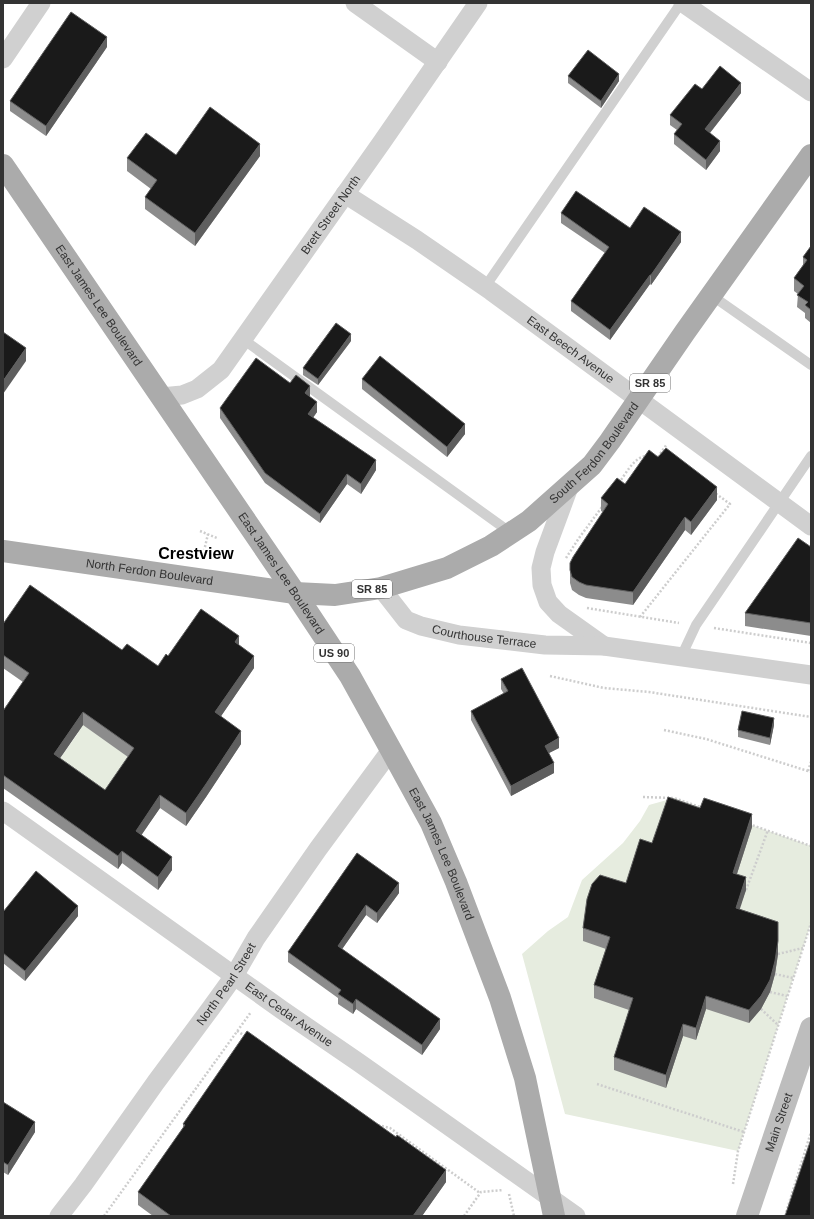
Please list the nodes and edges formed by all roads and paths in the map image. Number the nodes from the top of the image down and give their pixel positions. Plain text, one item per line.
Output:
1 (41, 3) edge
2 (355, 3) edge
3 (478, 3) edge
4 (682, 3) edge
5 (3, 59) edge
6 (438, 62) junction
7 (811, 92) edge
8 (811, 155) edge
9 (3, 164) edge
10 (345, 194) junction
11 (485, 287) junction
12 (711, 295) junction
13 (244, 340) junction
14 (811, 366) edge
15 (161, 397) junction
16 (639, 399) junction
17 (811, 456) edge
18 (664, 458) edge
19 (617, 486) edge
20 (568, 487) junction
21 (710, 490) edge
22 (605, 503) edge
23 (779, 503) junction
24 (811, 526) edge
25 (200, 531) dead end
26 (511, 533) junction
27 (208, 534) junction
28 (217, 538) dead end
29 (3, 551) edge
30 (204, 551) dead end
31 (563, 563) dead end
32 (381, 588) junction
33 (295, 593) junction
34 (583, 607) dead end
35 (640, 617) junction
36 (696, 625) junction
37 (811, 643) edge
38 (604, 646) junction
39 (681, 658) junction
40 (550, 676) dead end
41 (811, 676) edge
42 (811, 717) edge
43 (664, 730) dead end
44 (392, 750) junction
45 (811, 762) edge
46 (809, 771) edge
47 (643, 797) dead end
48 (710, 810) edge
49 (3, 812) edge
50 (746, 823) edge
51 (768, 830) junction
52 (811, 846) edge
53 (746, 890) edge
54 (811, 923) edge
55 (803, 948) junction
56 (778, 954) edge
57 (775, 974) edge
58 (234, 976) junction
59 (793, 978) junction
60 (770, 992) edge
61 (262, 996) junction
62 (788, 996) junction
63 (761, 1009) edge
64 (778, 1025) junction
65 (811, 1028) edge
66 (237, 1031) junction
67 (250, 1040) edge
68 (597, 1084) dead end
69 (371, 1123) edge
70 (744, 1132) junction
71 (811, 1132) edge
72 (733, 1189) dead end
73 (480, 1193) junction
74 (552, 1207) edge
75 (59, 1216) edge
76 (104, 1216) edge
77 (464, 1216) edge
78 (514, 1216) edge
79 (576, 1216) edge
80 (747, 1216) edge
81 (785, 1216) edge

1 - 5 street
2 - 6 street
3 - 6 street, Brett Street North
4 - 7 street
4 - 11 lane
6 - 10 street, Brett Street North
8 - 12 main road, South Ferdon Boulevard / SR 85
9 - 15 main road, East James Lee Boulevard / US 90
10 - 11 street, East Beech Avenue
10 - 13 street, Brett Street North
11 - 16 street, East Beech Avenue
12 - 14 lane
12 - 16 main road, South Ferdon Boulevard / SR 85
13 - 15 street, Brett Street North
13 - 26 lane
15 - 33 main road, East James Lee Boulevard / US 90
16 - 20 main road, South Ferdon Boulevard / SR 85
16 - 23 street, East Beech Avenue
17 - 23 lane
18 - 19 path
20 - 26 main road, South Ferdon Boulevard / SR 85
20 - 38 street, Courthouse Terrace
21 - 35 path
22 - 31 path
23 - 24 street, East Beech Avenue
23 - 36 lane
25 - 27 path
26 - 32 main road, South Ferdon Boulevard / SR 85
27 - 28 path
27 - 30 path
29 - 33 main road, North Ferdon Boulevard / SR 85
32 - 33 main road, South Ferdon Boulevard / SR 85
32 - 38 street, Courthouse Terrace
33 - 44 main road, East James Lee Boulevard / US 90
34 - 35 path
35 - 36 path
36 - 37 path
36 - 39 lane
38 - 39 street, Courthouse Terrace
39 - 41 street, Courthouse Terrace
40 - 42 path
43 - 46 path
44 - 58 street, North Pearl Street
44 - 74 main road, East James Lee Boulevard / US 90
45 - 46 path
47 - 48 path
49 - 58 street, East Cedar Avenue
50 - 51 path
51 - 52 path
51 - 53 path
54 - 55 path
55 - 56 path
55 - 59 path
57 - 59 path
58 - 61 street, East Cedar Avenue
58 - 75 street, North Pearl Street
59 - 62 path
60 - 62 path
61 - 66 path
61 - 74 street, East Cedar Avenue
62 - 64 path
63 - 64 path
64 - 70 path
65 - 80 street, Main Street
66 - 67 path
66 - 76 path
68 - 70 path
69 - 73 path
70 - 72 path
71 - 81 path
73 - 77 path
73 - 78 path
74 - 79 street, East Cedar Avenue

